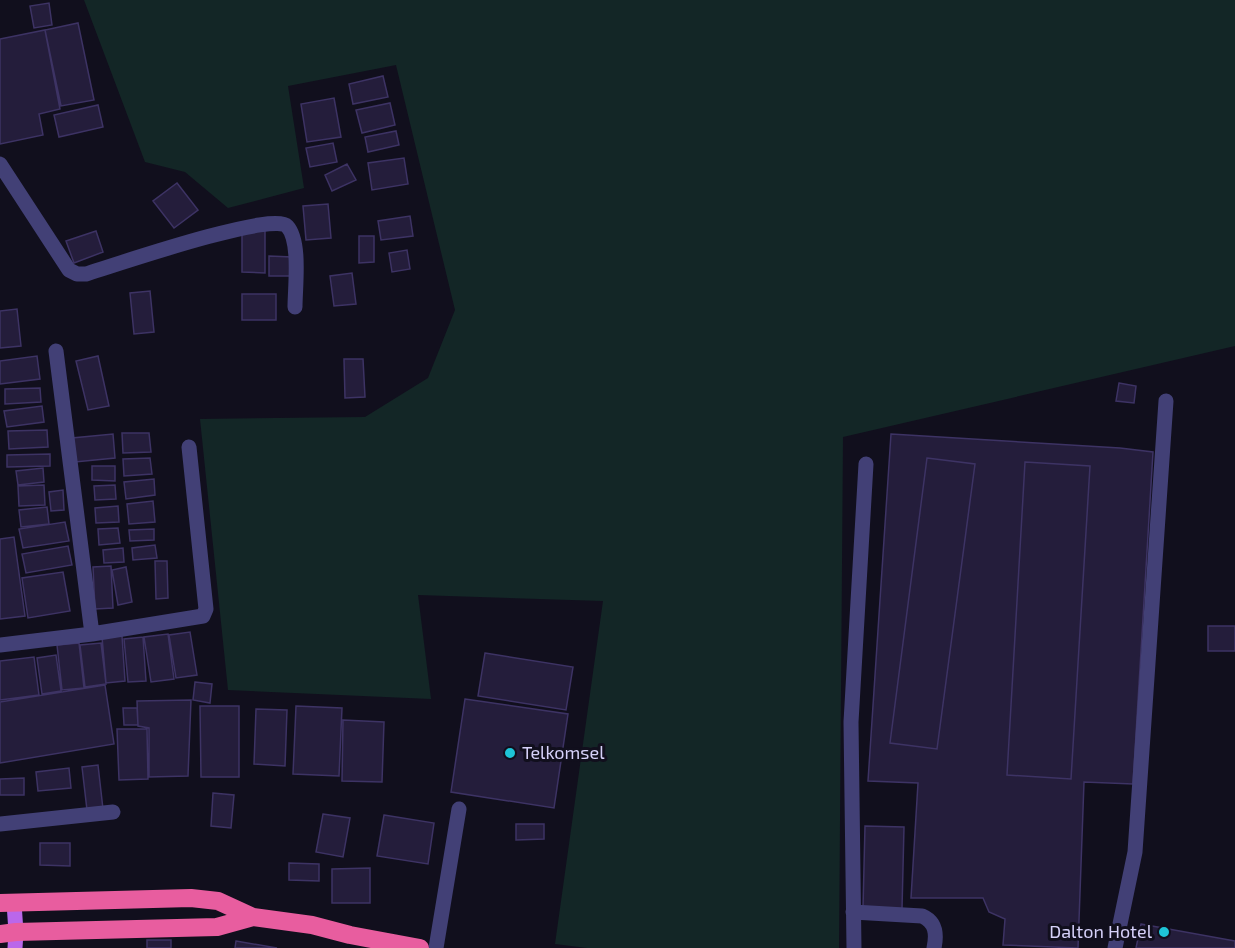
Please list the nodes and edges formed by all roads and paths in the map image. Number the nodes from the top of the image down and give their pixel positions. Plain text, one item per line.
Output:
1 (0, 164) edge
2 (295, 307) dead end
3 (56, 351) dead end
4 (1166, 401) dead end
5 (189, 447) dead end
6 (866, 464) dead end
7 (93, 634) junction
8 (0, 645) edge
9 (459, 809) dead end
10 (113, 812) dead end
11 (0, 824) edge
12 (7, 903) edge
13 (853, 912) junction
14 (253, 917) junction
15 (10, 938) edge
16 (420, 948) edge
17 (436, 948) edge
18 (854, 948) edge
19 (934, 948) edge
20 (1115, 948) edge

1 - 2 street
3 - 7 street
4 - 20 street
5 - 7 street
6 - 13 street
7 - 8 street
9 - 17 street
10 - 11 street
12 - 14 highway
12 - 15 main road
13 - 18 street
13 - 19 street
14 - 15 highway
14 - 16 highway

